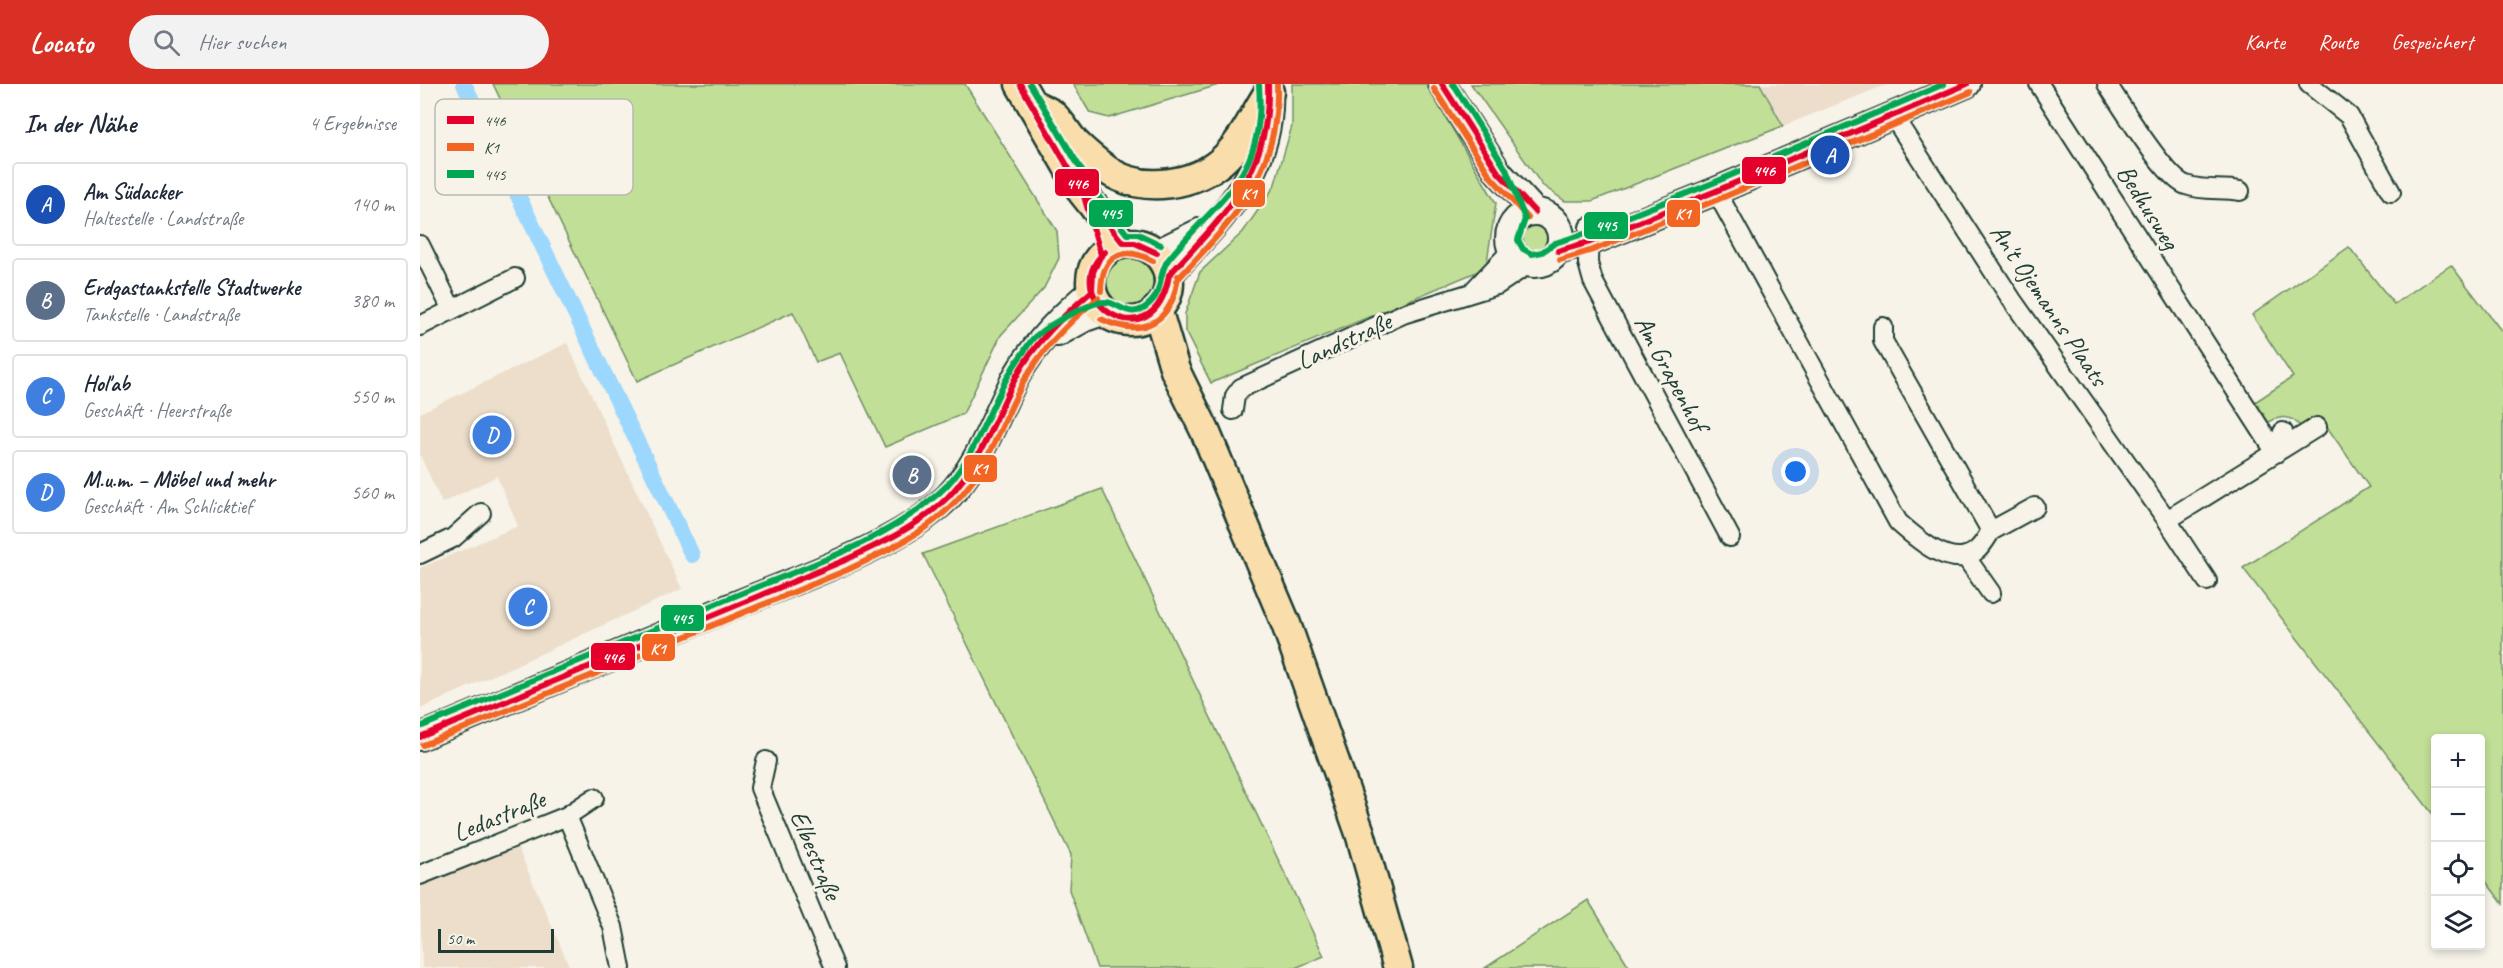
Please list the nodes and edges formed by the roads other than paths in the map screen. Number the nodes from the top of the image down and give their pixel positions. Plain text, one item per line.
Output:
1 (1442, 84) edge
2 (1967, 84) edge
3 (2039, 84) edge
4 (2107, 84) edge
5 (2309, 84) edge
6 (1269, 88) edge
7 (1026, 94) edge
8 (1893, 116) junction
9 (1716, 191) junction
10 (2240, 191) dead end
11 (2391, 192) dead end
12 (1525, 216) junction
13 (1590, 234) junction
14 (1558, 239) junction
15 (420, 244) edge
16 (1112, 249) junction
17 (1521, 257) junction
18 (1163, 264) junction
19 (515, 278) dead end
20 (1099, 301) junction
21 (452, 310) junction
22 (1148, 314) junction
23 (420, 326) edge
24 (1883, 327) dead end
25 (1233, 410) dead end
26 (2317, 427) dead end
27 (2283, 432) dead end
28 (2276, 453) junction
29 (2035, 507) dead end
30 (481, 513) dead end
31 (2167, 520) junction
32 (1991, 531) junction
33 (1730, 537) dead end
34 (420, 554) edge
35 (1965, 556) junction
36 (2206, 581) dead end
37 (1991, 593) dead end
38 (420, 737) edge
39 (766, 761) dead end
40 (594, 798) dead end
41 (567, 816) junction
42 (420, 875) edge
43 (621, 968) edge
44 (835, 968) edge
45 (1398, 968) edge

1 - 12 street
2 - 8 street
3 - 28 street, Bedhusweg
4 - 10 street
5 - 11 street
6 - 7 main road
6 - 18 street
7 - 16 main road
8 - 9 street
8 - 31 street, An't Ojemanns Plaats
9 - 13 street
9 - 35 street
12 - 14 street
12 - 17 street
13 - 14 street
13 - 33 street, Am Grapenhof
14 - 17 street
15 - 21 street
16 - 18 main road
16 - 20 main road
17 - 25 street, Landstraße
18 - 22 main road
19 - 21 street
20 - 22 main road
20 - 38 street
21 - 23 street
22 - 45 main road
24 - 32 street
26 - 28 street
27 - 28 street
28 - 31 street
29 - 32 street
30 - 34 street
31 - 36 street, An't Ojemanns Plaats
32 - 35 street
35 - 37 street
39 - 44 street, Elbestraße
40 - 41 street, Ledastraße
41 - 42 street, Ledastraße
41 - 43 street

